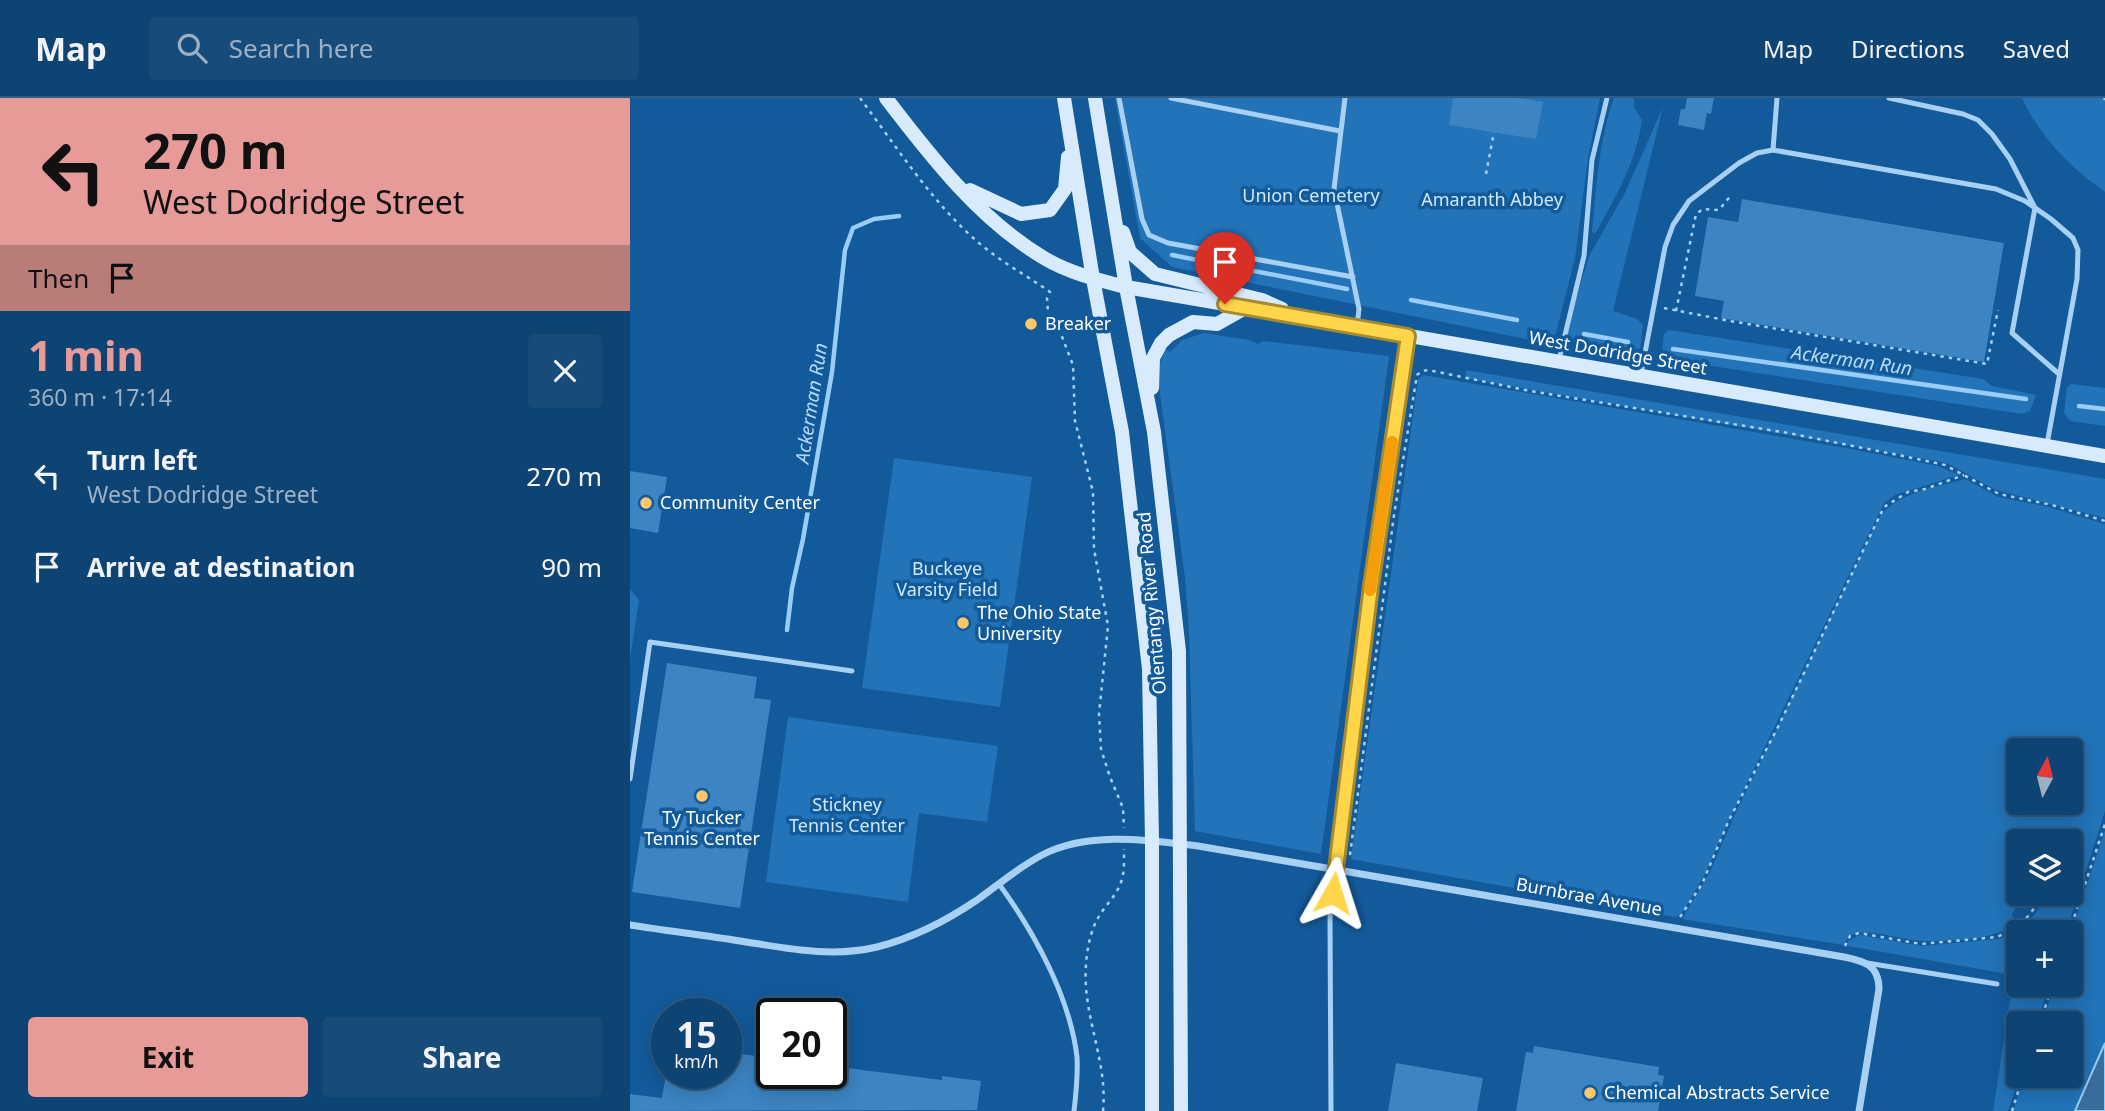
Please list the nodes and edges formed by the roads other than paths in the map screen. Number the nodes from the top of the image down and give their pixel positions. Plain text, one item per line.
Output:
1 (886, 98) edge
2 (1064, 98) edge
3 (1095, 98) edge
4 (1119, 98) edge
5 (1171, 98) edge
6 (1212, 98) edge
7 (1345, 98) edge
8 (1607, 98) edge
9 (1889, 98) edge
10 (1777, 99) edge
11 (1919, 101) edge
12 (1213, 107) junction
13 (1069, 131) junction
14 (1340, 131) junction
15 (1773, 150) junction
16 (956, 183) junction
17 (2035, 208) junction
18 (1113, 211) junction
19 (1353, 277) junction
20 (1093, 279) junction
21 (1126, 287) junction
22 (1247, 307) junction
23 (1299, 317) junction
24 (1356, 328) junction
25 (1408, 336) junction
26 (1559, 363) junction
27 (2059, 374) junction
28 (1640, 377) junction
29 (1154, 432) junction
30 (2046, 446) junction
31 (2105, 456) edge
32 (852, 671) dead end
33 (630, 779) edge
34 (1152, 841) junction
35 (1180, 844) junction
36 (1335, 869) junction
37 (999, 884) junction
38 (630, 925) edge
39 (1867, 963) junction
40 (1997, 984) dead end
41 (1074, 1111) edge
42 (1152, 1111) edge
43 (1181, 1111) edge
44 (1331, 1111) edge
45 (1859, 1111) edge

1 - 16 main road, West Dodridge Street
2 - 13 main road, Olentangy River Road
3 - 18 main road, Olentangy River Road
4 - 19 lane
5 - 12 lane
6 - 12 lane
7 - 14 lane
8 - 26 lane
9 - 11 lane
10 - 15 lane
11 - 17 lane
12 - 14 lane
13 - 16 main road
13 - 20 main road, Olentangy River Road
14 - 19 lane
15 - 17 lane
15 - 28 lane
16 - 20 main road, West Dodridge Street
17 - 27 lane
17 - 27 lane
18 - 21 main road, Olentangy River Road
18 - 23 main road
19 - 24 lane
20 - 21 main road, West Dodridge Street
20 - 34 main road, Olentangy River Road
21 - 22 main road, West Dodridge Street
21 - 29 main road, Olentangy River Road
22 - 23 main road, West Dodridge Street
22 - 29 main road
23 - 24 main road, West Dodridge Street
24 - 25 main road, West Dodridge Street
25 - 26 main road, West Dodridge Street
25 - 36 lane
26 - 28 main road, West Dodridge Street
27 - 30 lane
28 - 30 main road, West Dodridge Street
29 - 35 main road, Olentangy River Road
30 - 31 main road, West Dodridge Street
32 - 33 lane
34 - 35 street, Burnbrae Avenue
34 - 37 street, Burnbrae Avenue
34 - 42 main road, Olentangy River Road
35 - 36 street, Burnbrae Avenue
35 - 43 main road, Olentangy River Road
36 - 39 street, Burnbrae Avenue
36 - 44 lane
37 - 38 street, Burnbrae Avenue
37 - 41 lane
39 - 40 lane
39 - 45 street

